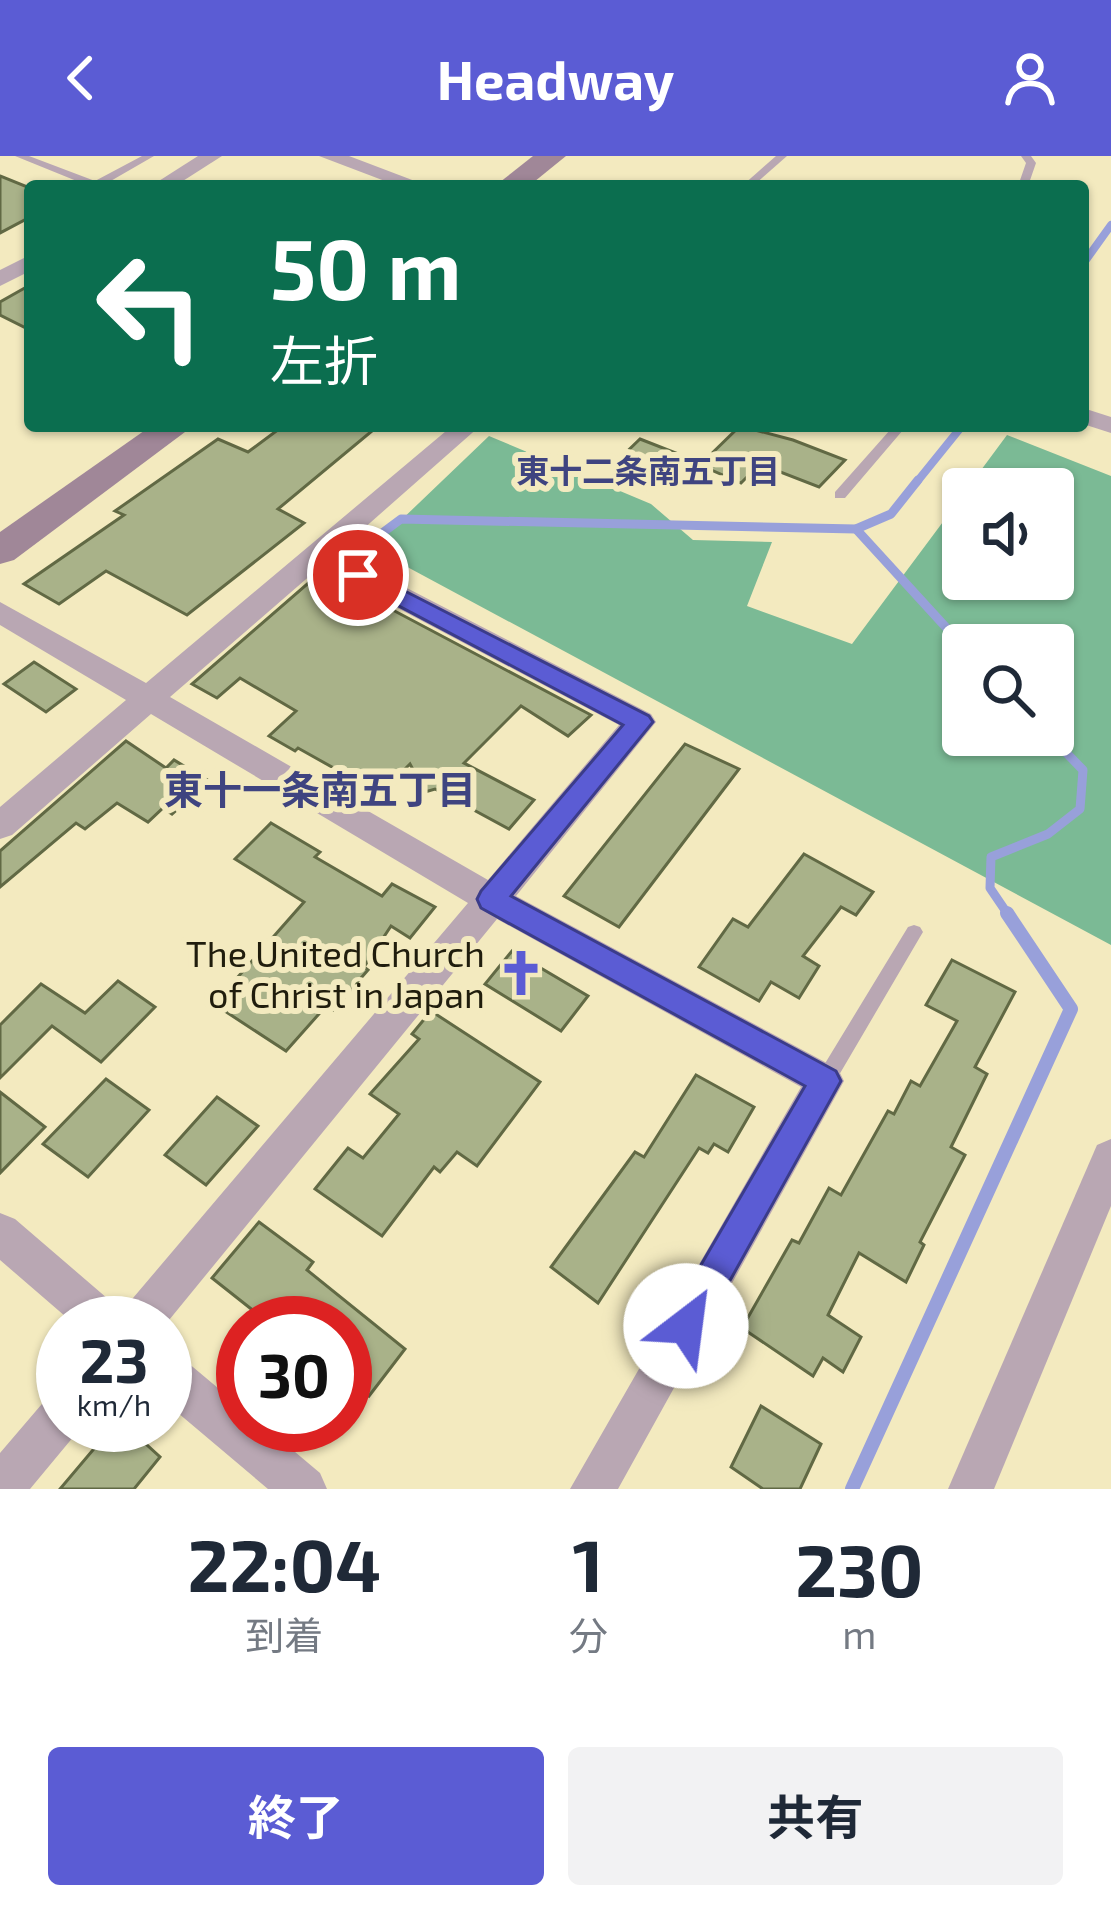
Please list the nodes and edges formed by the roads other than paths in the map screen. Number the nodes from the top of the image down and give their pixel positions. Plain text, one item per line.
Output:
1 (20, 156) edge
2 (149, 156) edge
3 (212, 156) edge
4 (329, 156) edge
5 (552, 156) edge
6 (782, 156) edge
7 (83, 180) edge
8 (105, 180) edge
9 (171, 180) edge
10 (400, 180) edge
11 (518, 180) edge
12 (754, 180) edge
13 (167, 432) edge
14 (460, 432) edge
15 (895, 432) edge
16 (840, 495) dead end
17 (0, 551) edge
18 (318, 554) junction
19 (0, 612) edge
20 (148, 698) junction
21 (0, 826) edge
22 (491, 899) junction
23 (914, 932) dead end
24 (825, 1081) junction
25 (1106, 1182) edge
26 (1, 1236) edge
27 (73, 1296) edge
28 (161, 1296) edge
29 (192, 1395) edge
30 (36, 1446) edge
31 (976, 1487) edge
32 (0, 1489) edge
33 (304, 1489) edge
34 (593, 1489) edge

1 - 7 lane
2 - 8 lane
3 - 9 street
4 - 10 street
5 - 11 street
6 - 12 lane
13 - 17 street
14 - 18 street
15 - 16 lane
18 - 20 street
18 - 22 street
19 - 20 street
20 - 21 street
20 - 22 street
22 - 24 street
22 - 28 street
23 - 24 lane
24 - 34 street
25 - 31 street
26 - 27 street
29 - 33 street
30 - 32 street

